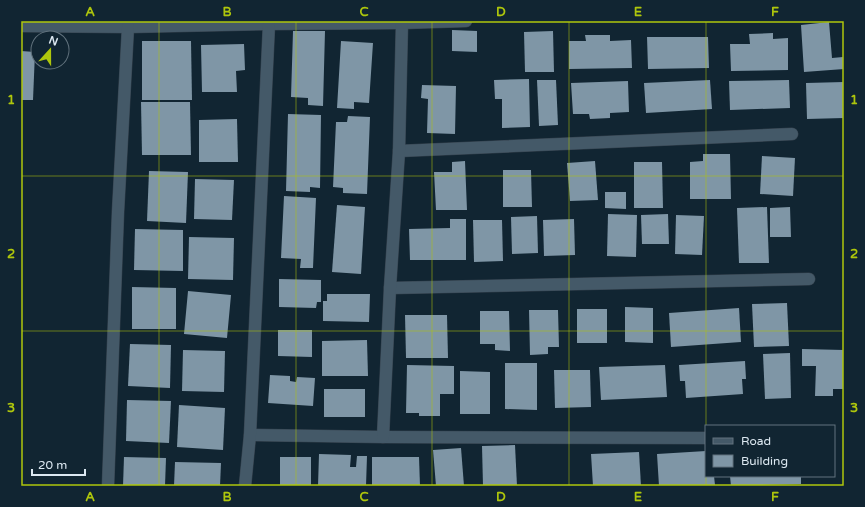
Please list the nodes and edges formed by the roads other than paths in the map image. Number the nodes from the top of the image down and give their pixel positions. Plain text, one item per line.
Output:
1 (466, 21) edge
2 (402, 23) junction
3 (269, 24) junction
4 (21, 26) edge
5 (128, 26) junction
6 (792, 134) dead end
7 (399, 152) junction
8 (809, 279) dead end
9 (390, 288) junction
10 (250, 435) junction
11 (383, 437) junction
12 (705, 438) edge
13 (108, 486) edge
14 (245, 486) edge

1 - 2 street
2 - 3 street
2 - 7 street
3 - 5 street
3 - 10 street
4 - 5 street
5 - 13 street
6 - 7 street
7 - 9 street
8 - 9 street
9 - 11 street
10 - 11 street
10 - 14 street
11 - 12 street

